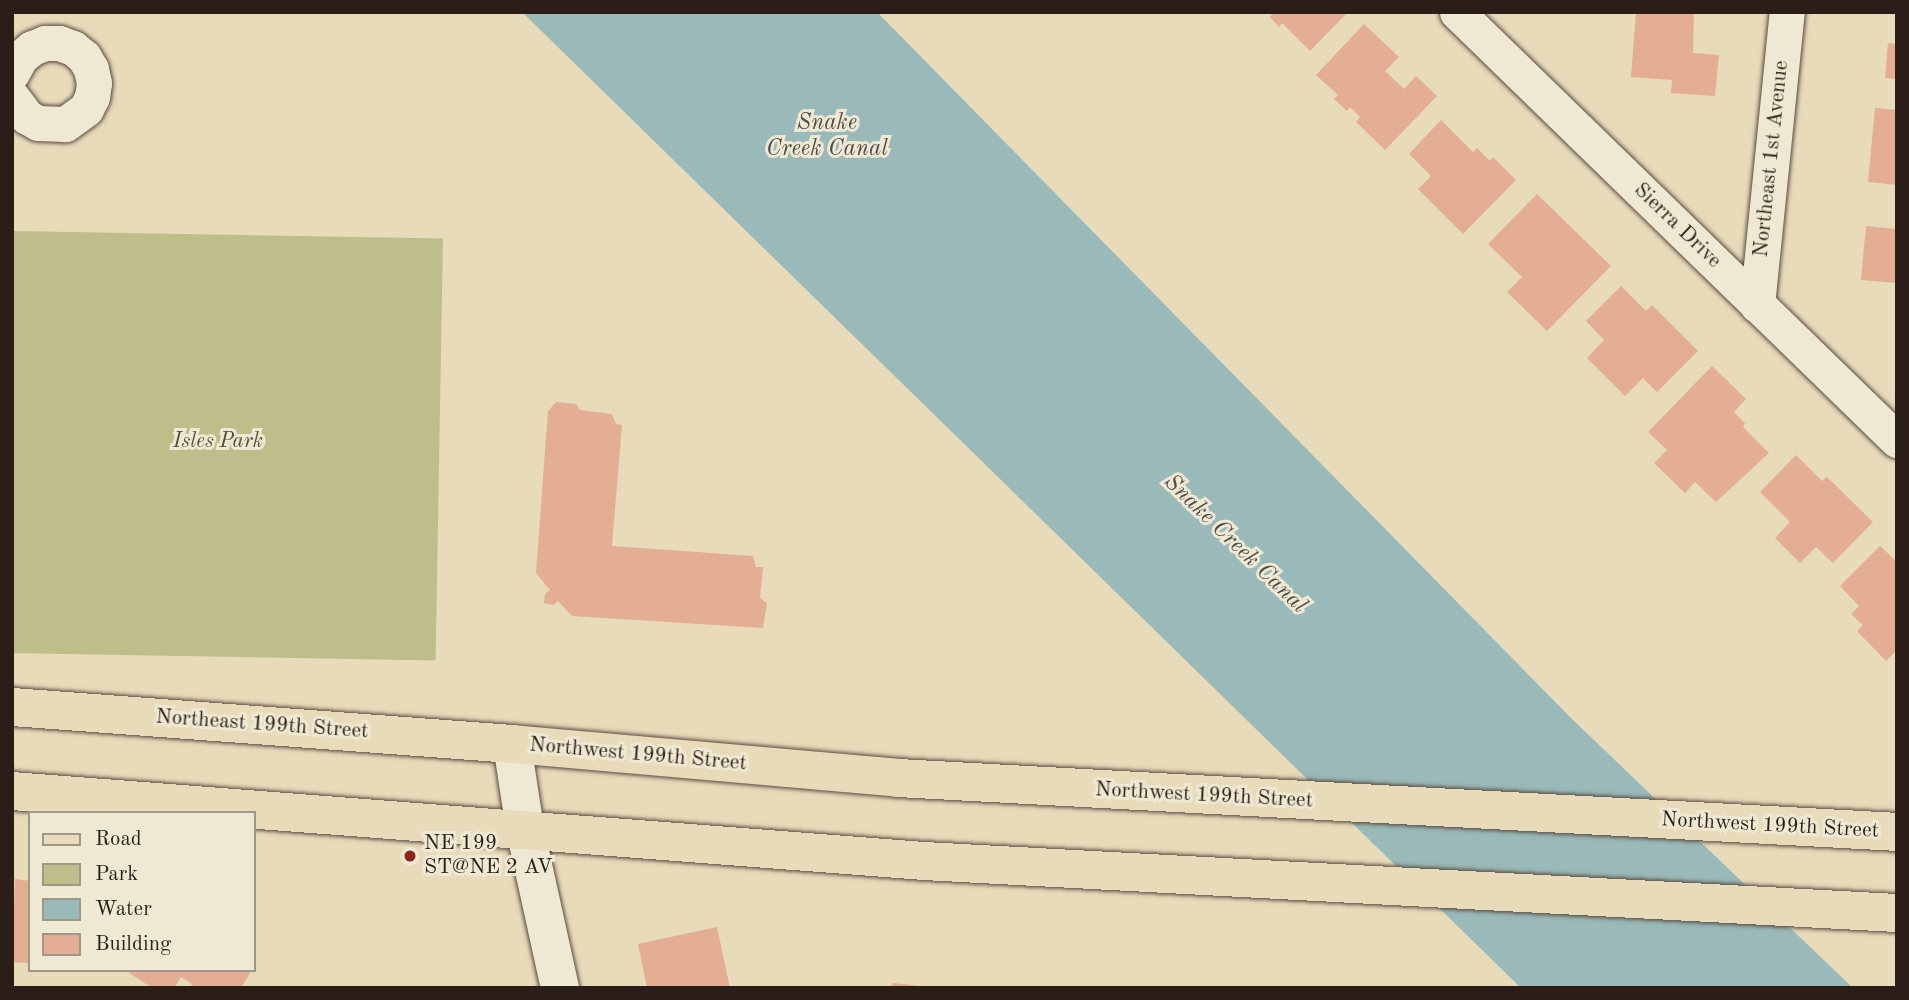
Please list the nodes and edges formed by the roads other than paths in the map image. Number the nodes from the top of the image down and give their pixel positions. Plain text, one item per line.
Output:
1 (1457, 12) edge
2 (1787, 12) edge
3 (12, 73) edge
4 (12, 97) edge
5 (1757, 305) junction
6 (1897, 440) edge
7 (12, 707) edge
8 (512, 744) junction
9 (12, 791) edge
10 (525, 829) junction
11 (1897, 832) edge
12 (1897, 913) edge
13 (559, 988) edge

1 - 5 street, Sierra Drive
2 - 5 street, Northeast 1st Avenue
3 - 4 street
5 - 6 street, Sierra Drive
7 - 8 main road, Northeast 199th Street
8 - 10 street
8 - 11 main road, Northwest 199th Street
9 - 10 main road
10 - 12 main road
10 - 13 street

